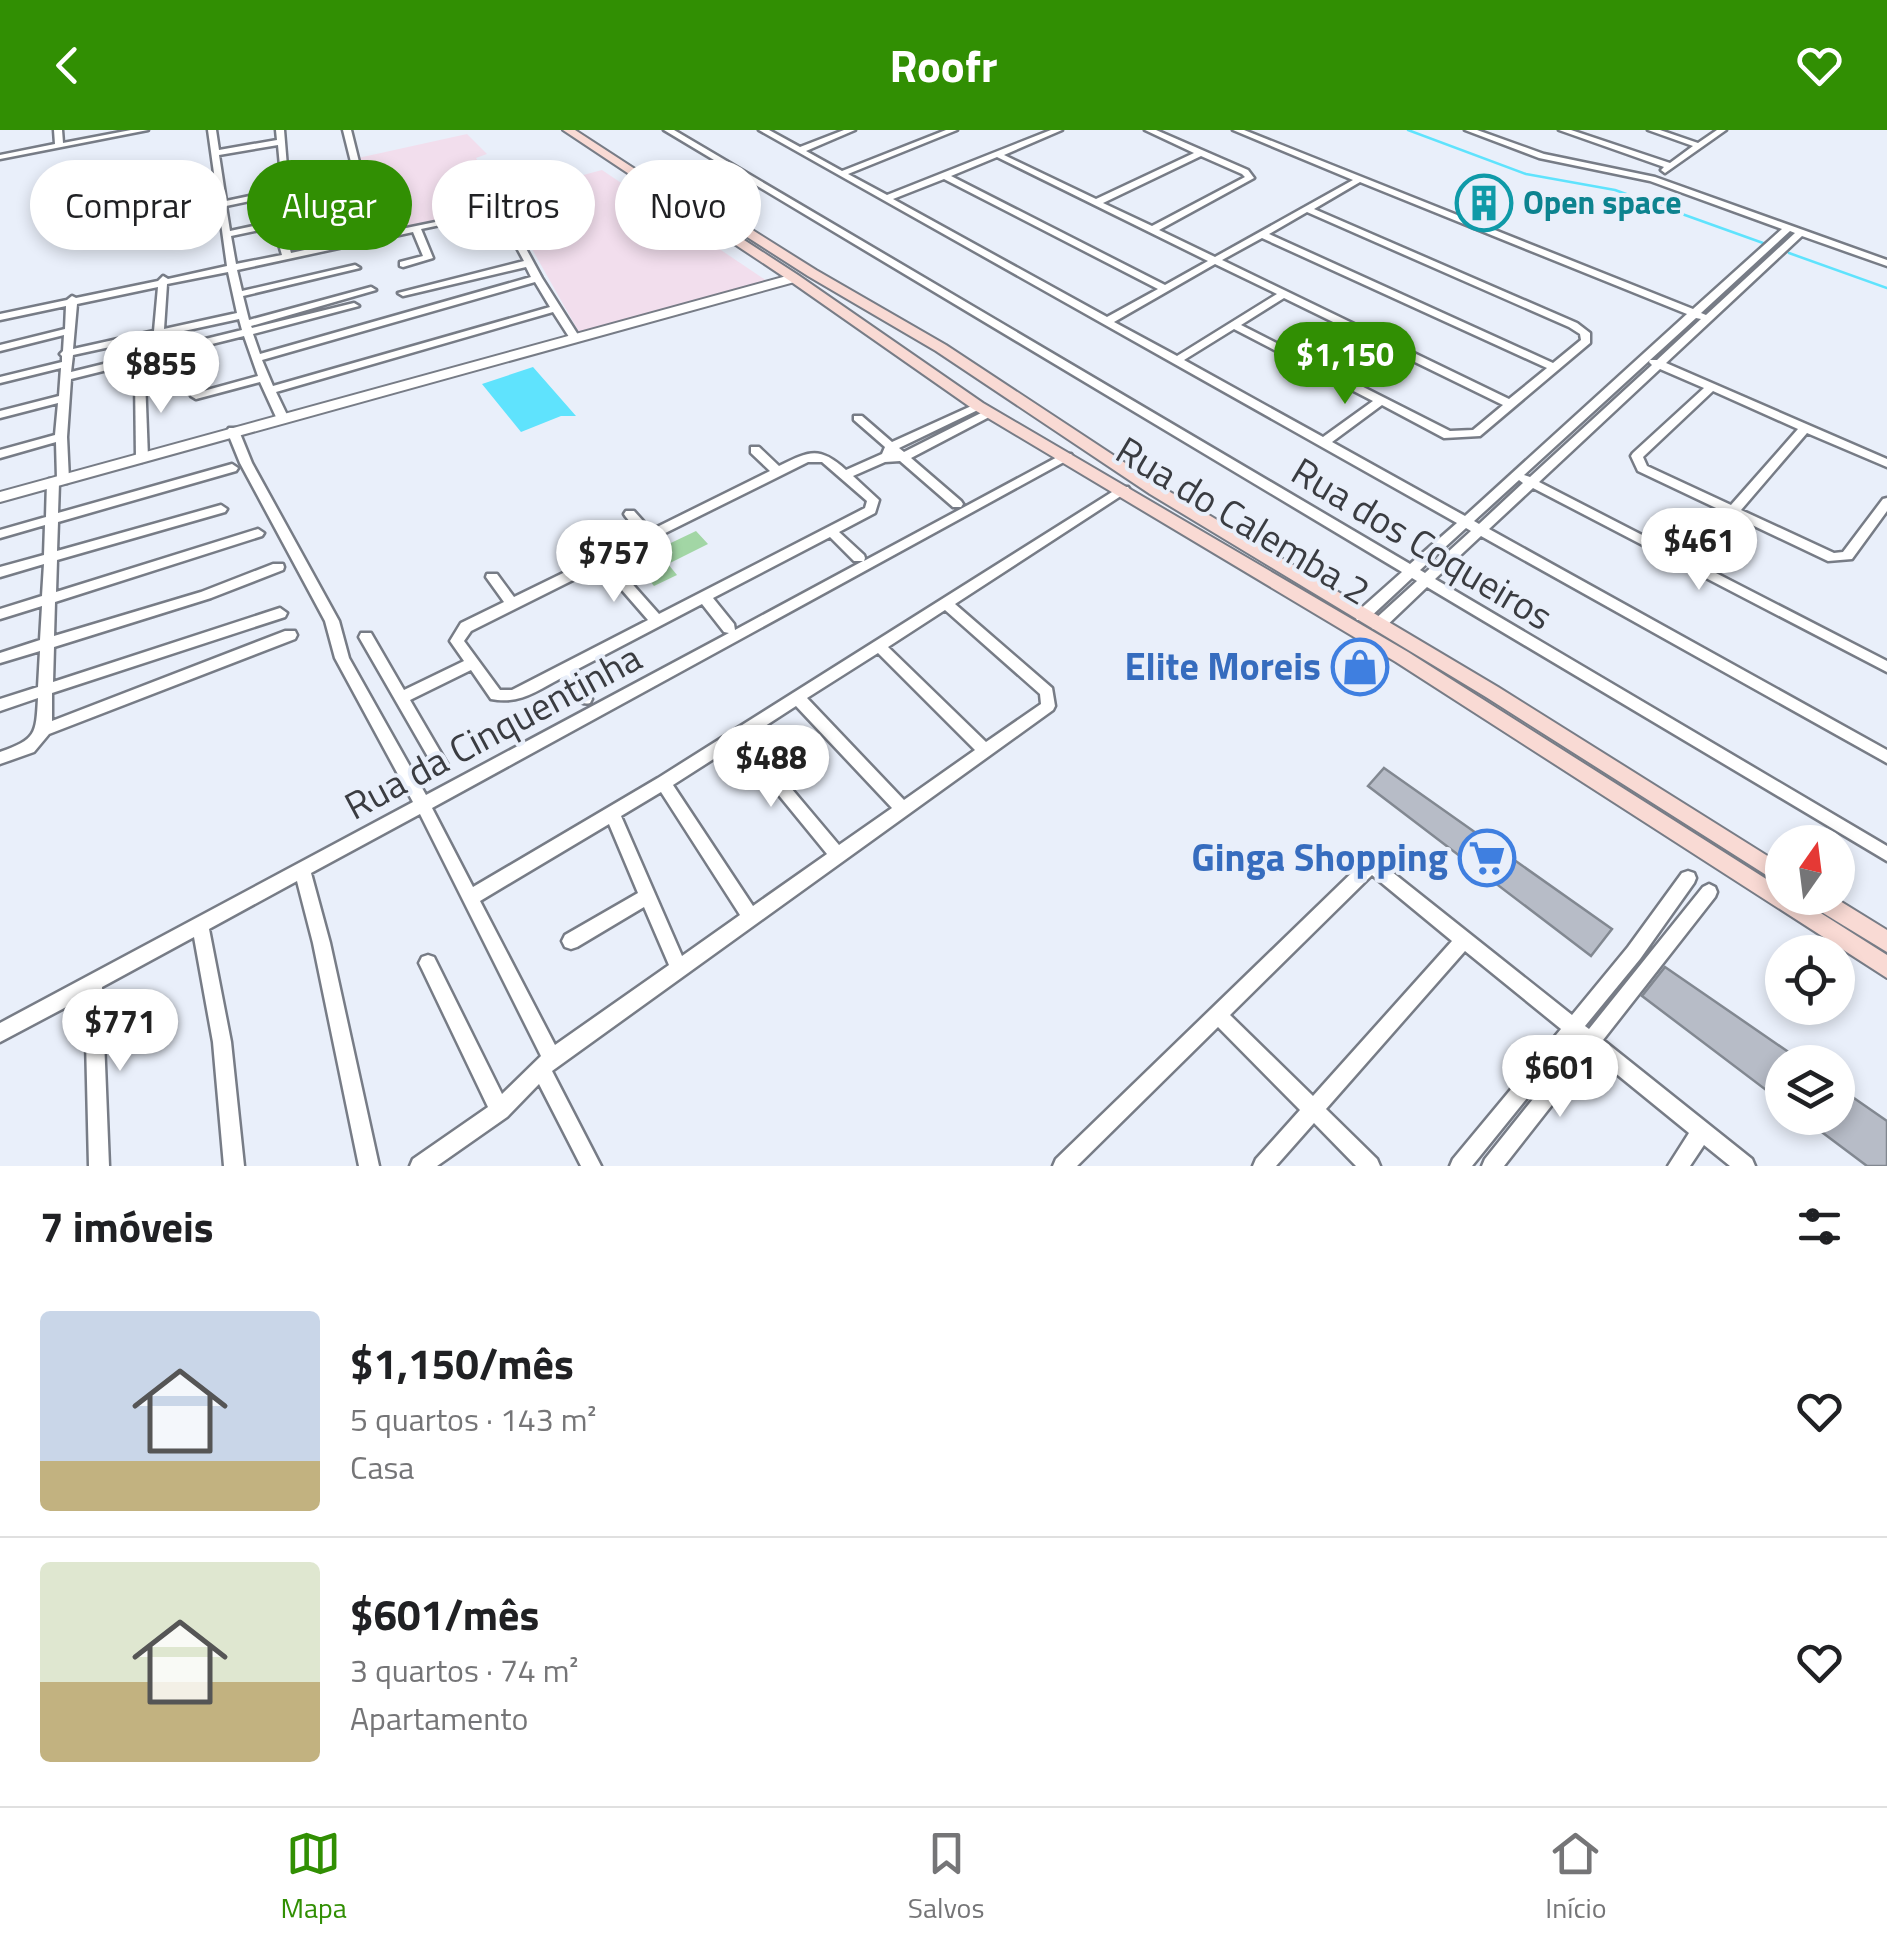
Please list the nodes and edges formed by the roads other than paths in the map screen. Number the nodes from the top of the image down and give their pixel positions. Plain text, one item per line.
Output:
1 (58, 130) edge
2 (144, 130) edge
3 (212, 130) edge
4 (280, 130) edge
5 (347, 130) edge
6 (568, 130) edge
7 (587, 130) edge
8 (668, 130) edge
9 (763, 130) edge
10 (851, 130) edge
11 (1149, 130) edge
12 (1236, 130) edge
13 (1469, 130) edge
14 (1563, 130) edge
15 (1652, 130) edge
16 (1722, 130) edge
17 (949, 131) edge
18 (1049, 131) edge
19 (281, 142) junction
20 (59, 146) junction
21 (1700, 146) junction
22 (800, 150) junction
23 (215, 153) junction
24 (1200, 153) junction
25 (996, 154) junction
26 (0, 158) edge
27 (216, 160) edge
28 (283, 160) edge
29 (354, 160) edge
30 (1670, 166) junction
31 (841, 174) junction
32 (945, 176) junction
33 (1360, 179) junction
34 (1652, 179) junction
35 (885, 199) junction
36 (1097, 202) junction
37 (1309, 210) junction
38 (227, 228) edge
39 (414, 228) joint
40 (1788, 228) junction
41 (247, 230) edge
42 (1152, 230) junction
43 (1800, 232) junction
44 (228, 234) junction
45 (1263, 234) junction
46 (1777, 248) junction
47 (284, 250) edge
48 (312, 250) edge
49 (286, 256) junction
50 (1213, 261) junction
51 (529, 263) junction
52 (1887, 263) edge
53 (404, 264) dead end
54 (231, 266) junction
55 (355, 268) dead end
56 (537, 278) junction
57 (794, 278) junction
58 (163, 279) junction
59 (1164, 288) junction
60 (371, 290) dead end
61 (403, 293) dead end
62 (1284, 294) junction
63 (237, 295) junction
64 (72, 299) junction
65 (354, 306) dead end
66 (556, 308) junction
67 (1696, 314) junction
68 (0, 317) edge
69 (1709, 319) junction
70 (1108, 321) junction
71 (245, 325) junction
72 (1235, 326) junction
73 (68, 331) junction
74 (159, 333) junction
75 (575, 338) junction
76 (0, 348) edge
77 (940, 348) junction
78 (256, 359) junction
79 (1645, 359) junction
80 (910, 361) junction
81 (1176, 361) junction
82 (65, 365) junction
83 (1660, 365) junction
84 (1554, 367) junction
85 (187, 370) dead end
86 (140, 378) dead end
87 (263, 378) junction
88 (0, 380) edge
89 (996, 386) junction
90 (1711, 387) junction
91 (268, 391) junction
92 (63, 398) junction
93 (1379, 402) junction
94 (1510, 404) junction
95 (978, 406) junction
96 (0, 416) edge
97 (282, 417) junction
98 (858, 418) dead end
99 (1805, 428) junction
100 (233, 431) junction
101 (61, 437) junction
102 (1326, 441) junction
103 (755, 450) dead end
104 (887, 453) junction
105 (0, 454) edge
106 (904, 456) junction
107 (142, 458) junction
108 (1067, 458) junction
109 (1887, 463) edge
110 (232, 468) dead end
111 (778, 472) junction
112 (845, 476) junction
113 (1516, 476) junction
114 (58, 481) junction
115 (1531, 482) junction
116 (1124, 490) junction
117 (0, 497) edge
118 (1887, 502) edge
119 (957, 504) dead end
120 (221, 509) dead end
121 (1732, 512) junction
122 (630, 514) dead end
123 (52, 519) junction
124 (1465, 520) junction
125 (1880, 522) edge
126 (1480, 529) junction
127 (831, 531) junction
128 (258, 533) dead end
129 (0, 534) edge
130 (650, 537) junction
131 (50, 557) junction
132 (859, 558) dead end
133 (603, 560) junction
134 (278, 567) dead end
135 (0, 572) edge
136 (1410, 572) junction
137 (492, 577) dead end
138 (1425, 581) junction
139 (705, 598) junction
140 (49, 599) junction
141 (512, 604) junction
142 (947, 604) junction
143 (280, 613) dead end
144 (0, 614) edge
145 (1370, 620) junction
146 (657, 622) junction
147 (728, 628) dead end
148 (290, 634) dead end
149 (366, 637) dead end
150 (47, 644) junction
151 (880, 647) junction
152 (0, 658) edge
153 (472, 663) junction
154 (1887, 668) edge
155 (567, 672) junction
156 (45, 690) junction
157 (402, 697) junction
158 (798, 698) junction
159 (586, 699) dead end
160 (0, 705) edge
161 (44, 730) junction
162 (738, 736) junction
163 (986, 752) junction
164 (1887, 757) edge
165 (0, 758) edge
166 (440, 765) dead end
167 (662, 784) junction
168 (424, 806) junction
169 (904, 810) junction
170 (612, 813) junction
171 (1887, 854) edge
172 (838, 856) junction
173 (1765, 865) edge
174 (302, 870) junction
175 (1688, 878) dead end
176 (1709, 892) dead end
177 (647, 897) junction
178 (470, 898) junction
179 (1844, 915) edge
180 (752, 917) junction
181 (200, 926) junction
182 (1464, 940) junction
183 (571, 941) dead end
184 (1887, 942) edge
185 (428, 963) dead end
186 (1887, 968) edge
187 (679, 969) junction
188 (93, 984) junction
189 (1217, 1014) junction
190 (1570, 1028) junction
191 (0, 1033) edge
192 (1589, 1043) junction
193 (546, 1063) junction
194 (500, 1110) junction
195 (1314, 1110) junction
196 (1702, 1131) junction
197 (428, 1164) edge
198 (98, 1166) edge
199 (234, 1166) edge
200 (369, 1166) edge
201 (592, 1166) edge
202 (1063, 1166) edge
203 (1263, 1166) edge
204 (1370, 1166) edge
205 (1460, 1166) edge
206 (1492, 1166) edge
207 (1678, 1166) edge
208 (1746, 1166) edge

1 - 20 street
2 - 20 street
3 - 23 street
4 - 19 street
5 - 29 street
6 - 57 main road, Rua do Calemba 2
7 - 77 main road, Rua do Calemba 2
8 - 136 street, Rua dos Coqueiros
9 - 22 street
10 - 22 street
11 - 24 street
12 - 33 street
13 - 34 street
14 - 30 street
15 - 21 street
16 - 21 street
17 - 31 street
18 - 25 street
19 - 23 street
19 - 28 street
20 - 26 street
21 - 30 street
22 - 31 street
23 - 27 street
24 - 36 street
24 - 42 street
25 - 32 street
25 - 36 street
30 - 34 street
31 - 35 street
32 - 35 street
32 - 59 street
33 - 37 street
33 - 67 street
34 - 40 street
35 - 70 street
36 - 42 street
37 - 45 street
37 - 84 street
38 - 44 street
39 - 51 street
39 - 53 street
40 - 43 street
40 - 46 street
41 - 44 street
42 - 50 street
43 - 46 street
43 - 52 street
44 - 54 street
45 - 50 street
45 - 84 street
46 - 67 street
46 - 69 street
47 - 49 street
48 - 49 street
49 - 54 street
50 - 59 street
50 - 62 street
51 - 56 street
51 - 61 street
54 - 58 street
54 - 63 street
55 - 63 street
56 - 66 street
56 - 78 street
57 - 75 street
57 - 80 main road, Rua do Calemba 2
58 - 64 street
58 - 74 street
59 - 70 street
60 - 71 street
62 - 72 street
62 - 94 street
63 - 71 street
64 - 68 street
64 - 73 street
65 - 71 street
66 - 75 street
66 - 91 street
67 - 69 street
67 - 79 street
69 - 83 street
70 - 81 street
71 - 74 street
71 - 78 street
71 - 82 street
72 - 81 street
72 - 93 street
73 - 76 street
73 - 82 street
74 - 82 street
75 - 97 street
77 - 80 main road
77 - 89 main road, Rua do Calemba 2
78 - 87 street
79 - 83 street
79 - 113 street
80 - 95 main road, Rua do Calemba 2
81 - 102 street
82 - 88 street
82 - 92 street
83 - 90 street
83 - 115 street
84 - 94 street
85 - 87 street
86 - 107 street
87 - 91 street
89 - 95 main road
89 - 145 main road, Rua do Calemba 2
90 - 99 street
90 - 121 street
91 - 97 street
92 - 96 street
92 - 101 street
93 - 94 street
93 - 102 street
95 - 104 street
95 - 106 street
95 - 108 main road, Rua do Calemba 2
97 - 100 street
98 - 104 street
99 - 109 street
99 - 121 street
100 - 107 street
100 - 168 street
101 - 105 street
101 - 114 street
102 - 124 street
103 - 111 street
104 - 106 street
104 - 112 street
106 - 119 street
107 - 114 street
108 - 116 main road, Rua do Calemba 2
108 - 168 street, Rua da Cinquentinha
110 - 123 street
111 - 112 street
111 - 130 street
112 - 127 street
113 - 115 street
113 - 124 street
114 - 117 street
114 - 123 street
115 - 126 street
115 - 154 street
116 - 142 street
116 - 186 main road, Rua do Calemba 2
118 - 125 street
120 - 131 street
121 - 125 street
122 - 130 street
123 - 129 street
123 - 131 street
124 - 126 street
124 - 136 street
126 - 138 street
126 - 164 street
127 - 132 street
127 - 139 street
128 - 140 street
130 - 133 street
131 - 135 street
131 - 140 street
133 - 141 street
133 - 146 street
134 - 150 street
136 - 138 street, Rua dos Coqueiros
136 - 145 street
137 - 141 street
138 - 145 street
138 - 171 street, Rua dos Coqueiros
139 - 146 street
139 - 147 street
140 - 144 street
140 - 150 street
141 - 153 street
142 - 151 street
142 - 163 street
143 - 156 street
145 - 173 main road, Rua do Calemba 2
146 - 155 street
148 - 161 street
149 - 157 street
150 - 152 street
150 - 156 street
151 - 158 street
151 - 163 street
153 - 155 street
153 - 157 street
155 - 159 street
156 - 160 street
156 - 161 street
157 - 166 street
158 - 162 street
158 - 169 street
161 - 165 street
162 - 167 street
162 - 172 street
163 - 169 street
167 - 170 street
167 - 180 street
168 - 174 street, Rua da Cinquentinha
168 - 178 street
169 - 172 street
170 - 177 street
170 - 178 street
172 - 180 street
174 - 181 street, Rua da Cinquentinha
174 - 200 street
175 - 190 street
176 - 192 street
177 - 183 street
177 - 187 street
178 - 193 street
179 - 184 main road
180 - 187 street
181 - 188 street, Rua da Cinquentinha
181 - 199 street
182 - 189 street
182 - 190 street
182 - 195 street
185 - 194 street
187 - 193 street
188 - 191 street, Rua da Cinquentinha
188 - 198 street
189 - 195 street
189 - 202 street
190 - 192 street
190 - 205 street
192 - 196 street
192 - 206 street
193 - 194 street
193 - 201 street
194 - 197 street
195 - 203 street
195 - 204 street
196 - 207 street
196 - 208 street

